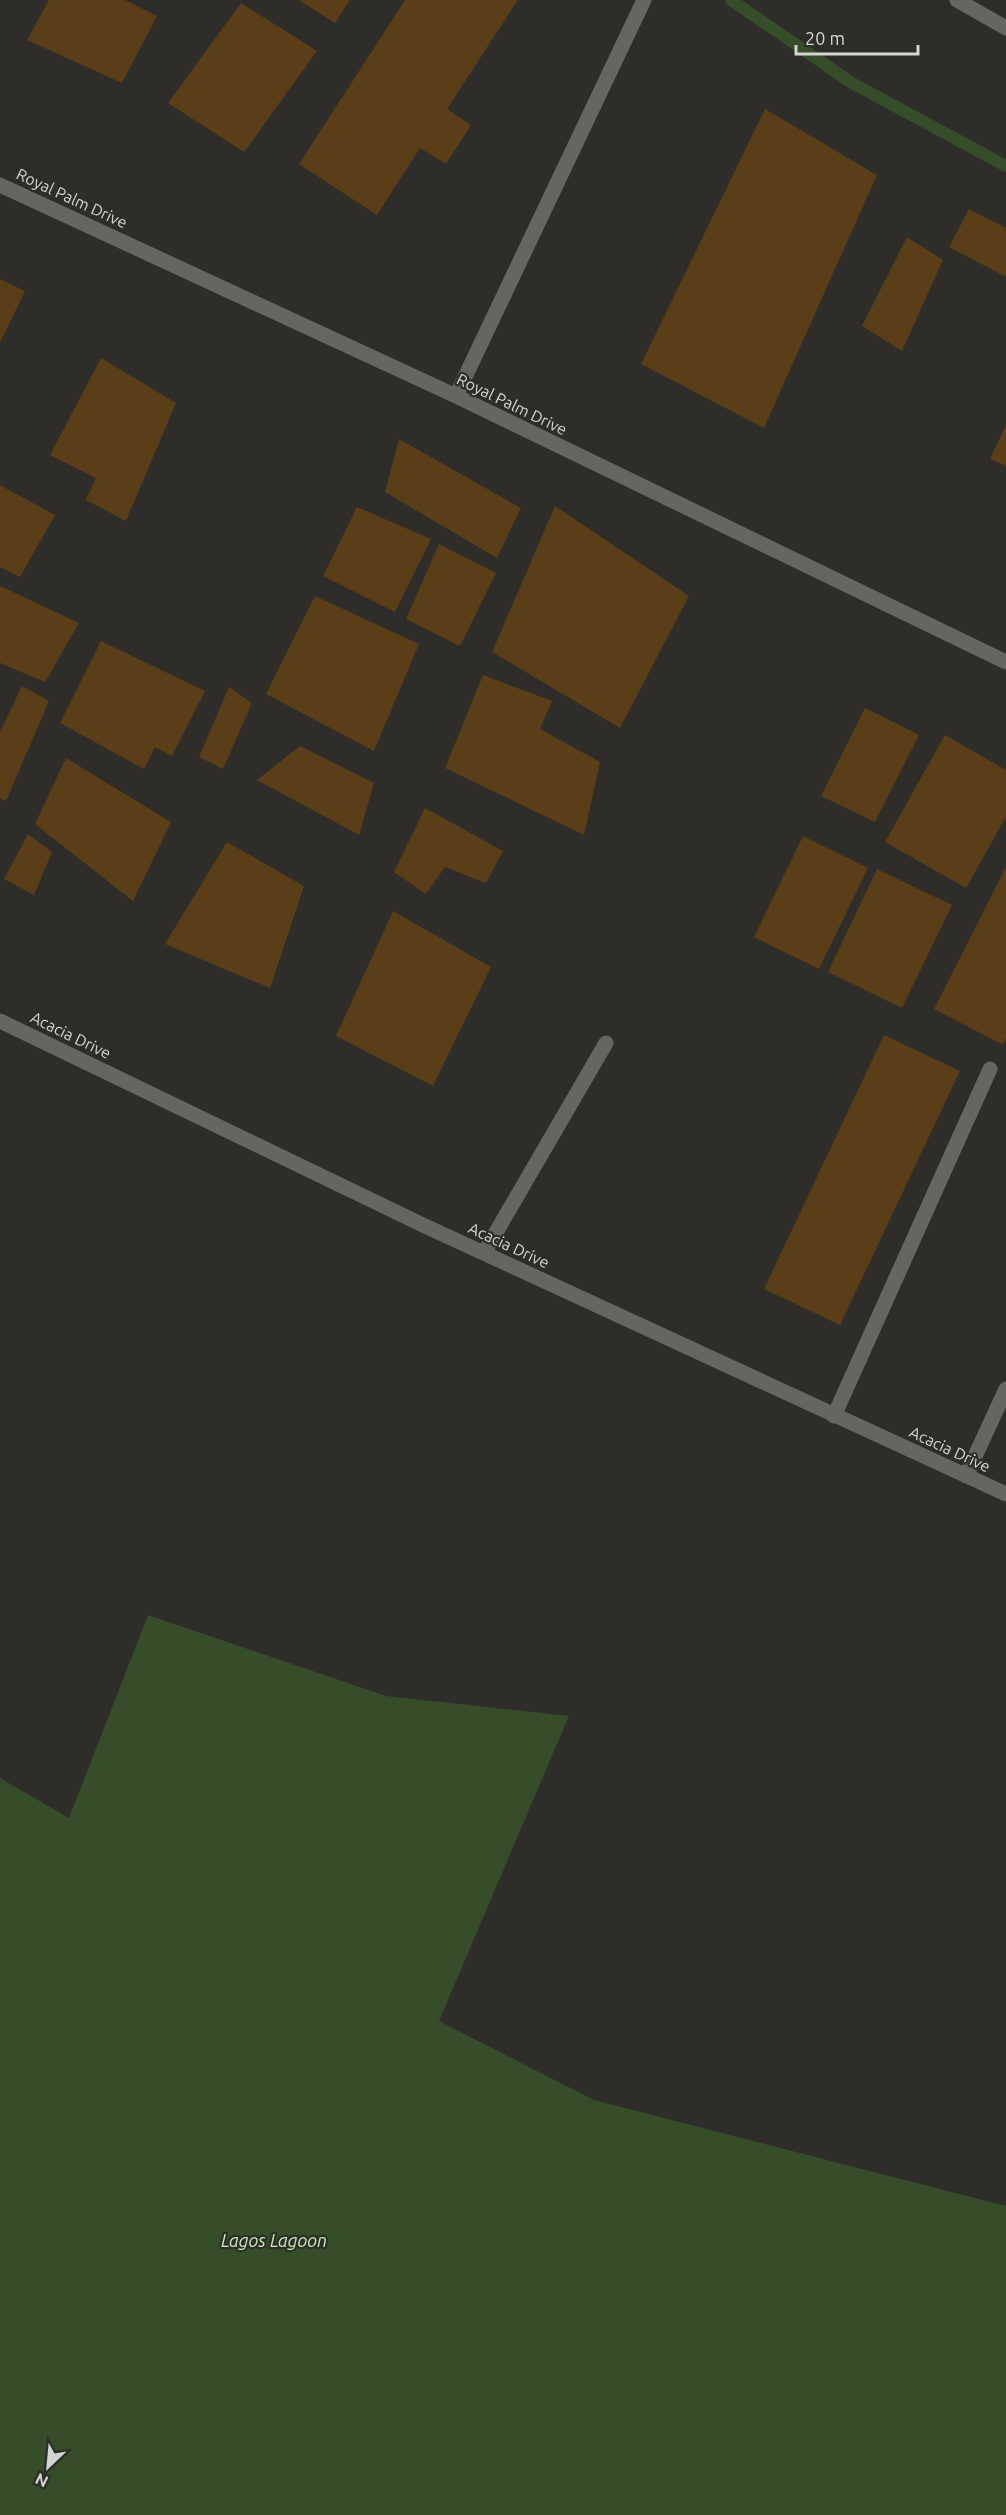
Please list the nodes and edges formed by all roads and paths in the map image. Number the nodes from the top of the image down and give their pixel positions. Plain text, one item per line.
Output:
1 (645, 0) edge
2 (957, 0) edge
3 (1006, 28) edge
4 (0, 185) edge
5 (456, 396) junction
6 (1006, 662) edge
7 (0, 1021) edge
8 (606, 1043) dead end
9 (990, 1068) dead end
10 (484, 1253) junction
11 (1006, 1389) edge
12 (834, 1416) junction
13 (966, 1476) junction
14 (1006, 1494) edge

1 - 5 street
2 - 3 street
4 - 5 street, Royal Palm Drive
5 - 6 street, Royal Palm Drive
7 - 10 street, Acacia Drive
8 - 10 street
9 - 12 street
10 - 12 street, Acacia Drive
11 - 13 street
12 - 13 street, Acacia Drive
13 - 14 street, Acacia Drive

